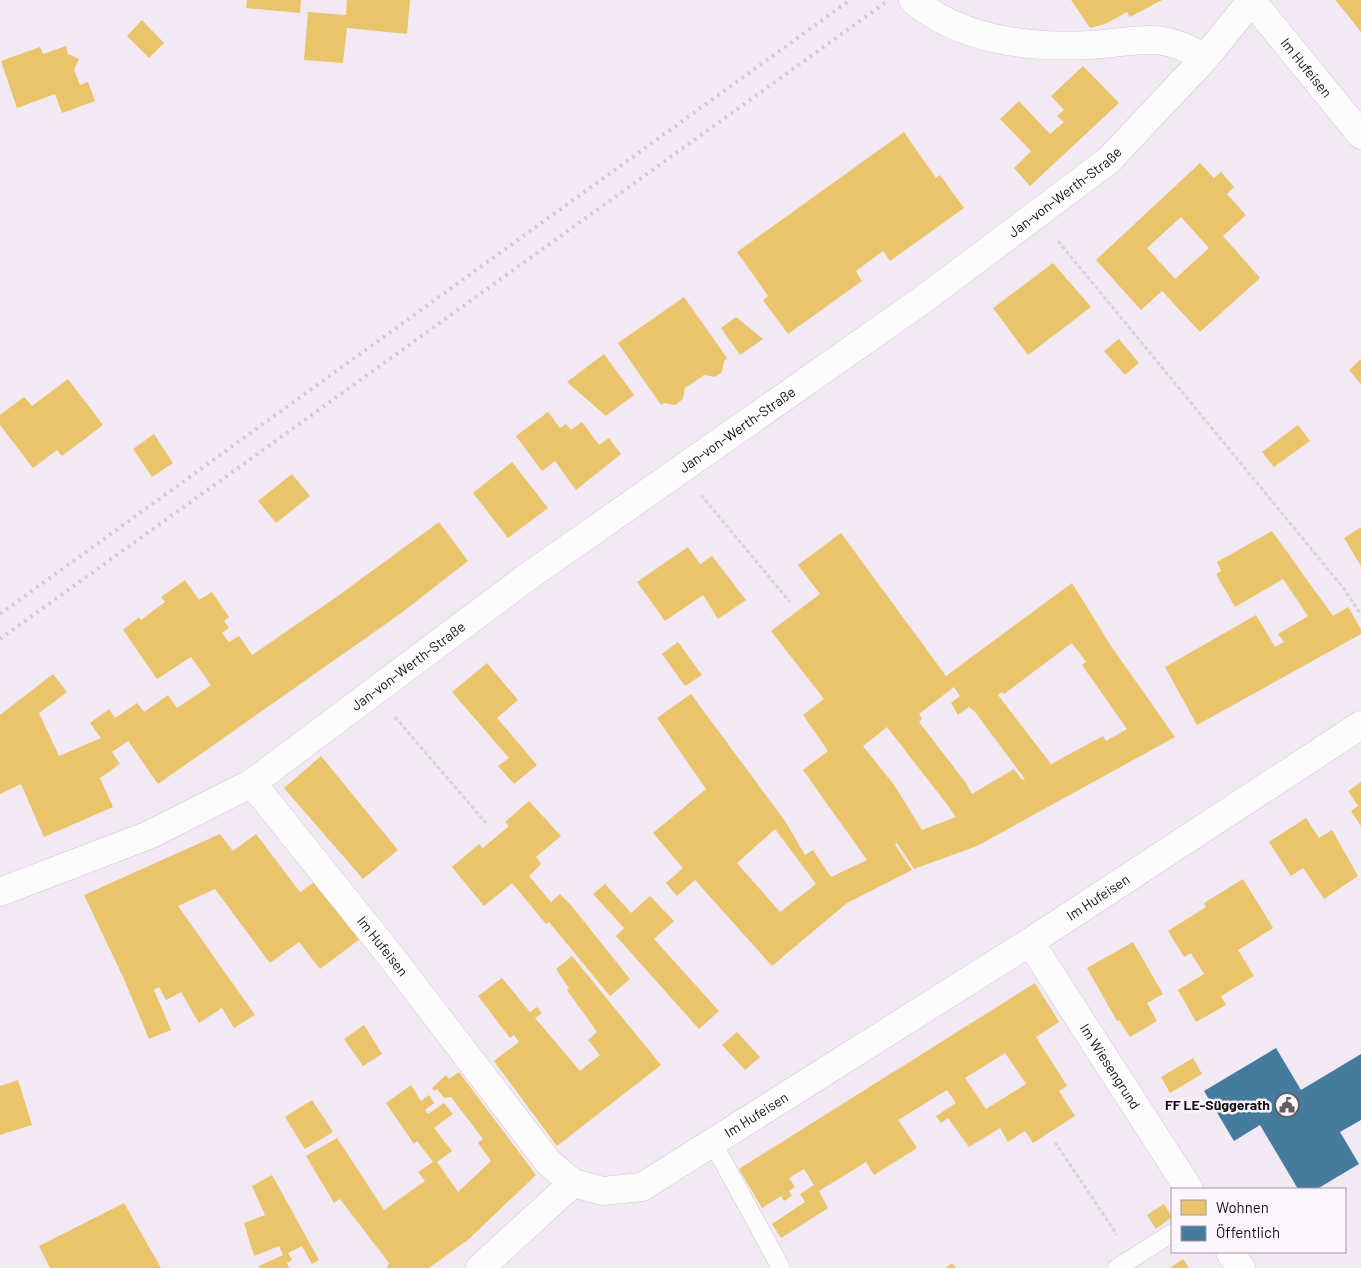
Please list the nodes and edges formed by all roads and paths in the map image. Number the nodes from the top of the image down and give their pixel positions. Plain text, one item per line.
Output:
1 (913, 0) edge
2 (1252, 1) edge
3 (1205, 58) junction
4 (1361, 135) edge
5 (1036, 214) junction
6 (680, 470) junction
7 (790, 602) dead end
8 (1361, 615) edge
9 (374, 691) junction
10 (1361, 725) edge
11 (252, 783) junction
12 (486, 823) dead end
13 (0, 892) edge
14 (1030, 942) junction
15 (1055, 1142) dead end
16 (713, 1143) junction
17 (573, 1183) junction
18 (1188, 1188) edge
19 (1171, 1234) edge
20 (1231, 1253) edge
21 (1132, 1258) junction
22 (480, 1268) edge
23 (780, 1268) edge
24 (1117, 1268) edge
25 (1241, 1268) edge

1 - 3 street
2 - 3 street, Jan-von-Werth-Straße
2 - 4 street, Im Hufeisen
3 - 5 street, Jan-von-Werth-Straße
5 - 6 street, Jan-von-Werth-Straße
5 - 8 path
6 - 7 path
6 - 9 street, Jan-von-Werth-Straße
9 - 11 street, Jan-von-Werth-Straße
9 - 12 path
10 - 14 street, Im Hufeisen
11 - 13 street, Jan-von-Werth-Straße
11 - 17 street, Im Hufeisen
14 - 16 street, Im Hufeisen
14 - 18 street, Im Wiesengrund
15 - 21 path
16 - 17 street, Im Hufeisen
16 - 23 lane
17 - 22 street
19 - 21 lane
20 - 25 street
21 - 24 lane

